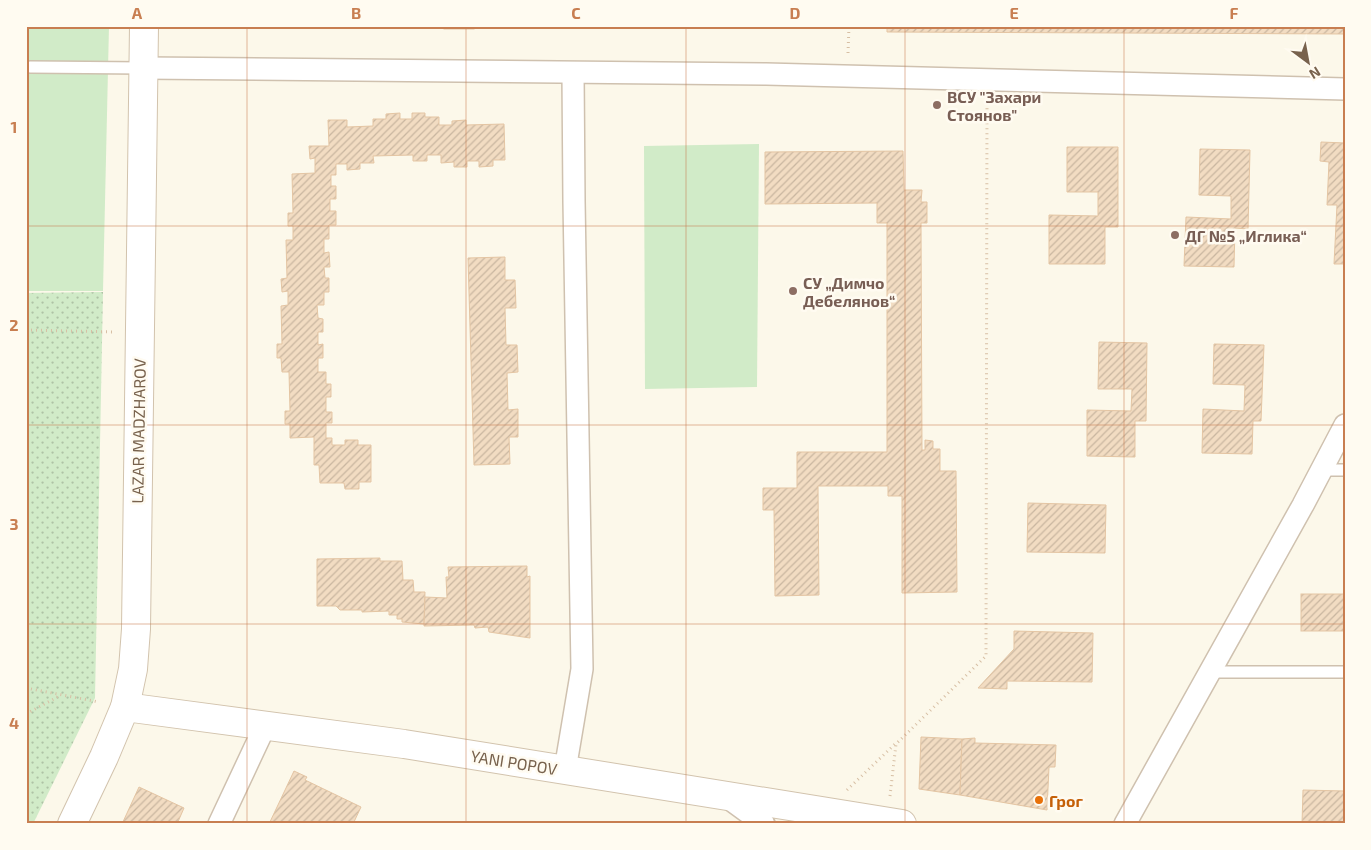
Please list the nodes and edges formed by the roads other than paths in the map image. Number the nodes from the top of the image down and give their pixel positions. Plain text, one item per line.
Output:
1 (144, 26) edge
2 (30, 67) dead end
3 (143, 68) junction
4 (573, 72) junction
5 (1345, 89) edge
6 (1345, 425) edge
7 (1322, 470) junction
8 (1345, 470) edge
9 (1211, 672) junction
10 (1345, 672) edge
11 (125, 707) junction
12 (265, 726) junction
13 (565, 770) junction
14 (722, 794) junction
15 (895, 823) edge
16 (72, 824) edge
17 (220, 824) edge
18 (764, 824) edge
19 (1125, 824) edge

1 - 3 main road, LAZAR MADZHAROV
2 - 3 lane
3 - 4 street
3 - 11 main road, LAZAR MADZHAROV
4 - 5 street
4 - 13 street
6 - 7 street
7 - 8 lane
7 - 9 street
9 - 10 lane
9 - 19 street
11 - 12 main road, YANI POPOV
11 - 16 main road, LAZAR MADZHAROV
12 - 13 main road, YANI POPOV
12 - 17 street
13 - 14 main road, YANI POPOV
14 - 15 main road, YANI POPOV
14 - 18 street

